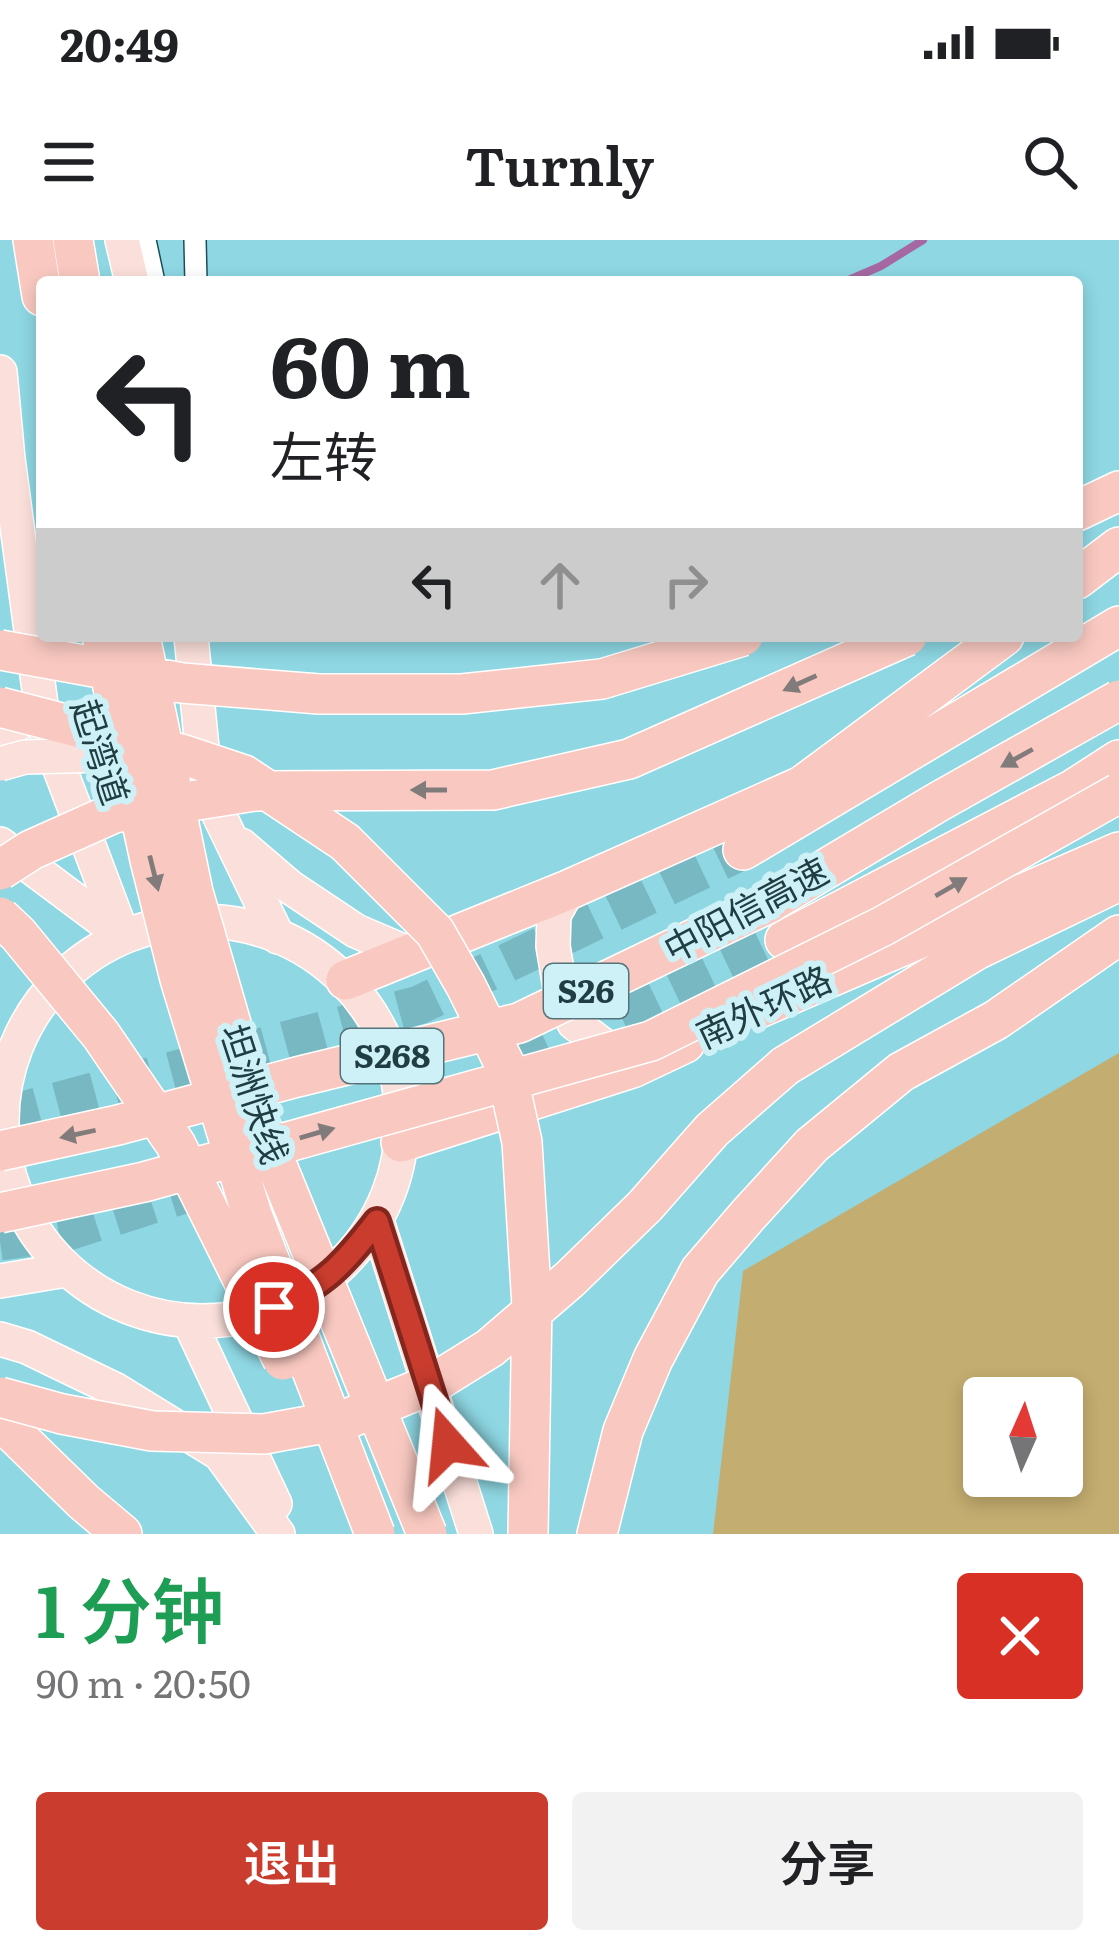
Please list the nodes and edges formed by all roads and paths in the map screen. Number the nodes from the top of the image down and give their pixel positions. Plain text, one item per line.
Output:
1 (32, 240) edge
2 (73, 240) edge
3 (122, 240) edge
4 (145, 240) edge
5 (195, 240) edge
6 (38, 276) edge
7 (79, 276) edge
8 (131, 276) edge
9 (153, 276) edge
10 (196, 276) edge
11 (0, 372) edge
12 (1119, 491) edge
13 (1083, 509) edge
14 (1119, 533) edge
15 (1119, 547) edge
16 (1083, 551) edge
17 (1083, 574) edge
18 (1119, 626) edge
19 (103, 642) edge
20 (141, 642) edge
21 (192, 642) edge
22 (723, 642) edge
23 (893, 642) edge
24 (996, 642) edge
25 (0, 650) edge
26 (41, 700) junction
27 (1119, 700) edge
28 (0, 707) edge
29 (0, 741) edge
30 (181, 754) junction
31 (1119, 760) edge
32 (0, 764) edge
33 (1119, 793) edge
34 (229, 834) junction
35 (0, 844) edge
36 (742, 850) tunnel mouth
37 (1116, 860) edge
38 (0, 870) edge
39 (568, 890) junction
40 (0, 917) edge
41 (1119, 934) edge
42 (124, 936) junction
43 (278, 937) junction
44 (784, 940) tunnel mouth
45 (410, 954) junction
46 (346, 980) junction
47 (632, 1068) junction
48 (4, 1069) edge
49 (401, 1142) junction
50 (0, 1151) edge
51 (0, 1213) edge
52 (377, 1221) junction
53 (66, 1270) junction
54 (0, 1281) edge
55 (189, 1322) junction
56 (0, 1339) edge
57 (0, 1396) edge
58 (0, 1420) edge
59 (122, 1534) edge
60 (278, 1534) edge
61 (289, 1534) edge
62 (372, 1534) edge
63 (427, 1534) edge
64 (476, 1534) edge
65 (528, 1534) edge
66 (597, 1534) edge

1 - 6 highway
2 - 7 highway
3 - 8 main road
4 - 9 street
5 - 10 street
11 - 26 main road, 起湾道
12 - 13 highway
14 - 16 highway
15 - 17 highway
18 - 36 highway
19 -> 62 highway, 坦洲快线, bridge
20 - 63 highway, 坦洲快线, bridge
21 - 34 main road
22 - 25 highway, bridge
23 -> 38 highway, bridge
24 - 39 highway
26 - 29 main road
26 - 42 main road, 起湾道
27 -> 50 highway, 中阳信高速 / S26, bridge
28 - 30 highway, bridge
30 - 32 main road, bridge
30 - 65 highway, bridge
31 - 44 highway, 南外环路
51 -> 33 highway, 中阳信高速 / S26, bridge
34 - 43 main road
34 - 45 main road
35 - 42 main road
37 - 47 highway, 南外环路
37 - 57 highway, bridge
39 - 45 highway
39 - 47 main road
40 - 62 highway, bridge
41 - 66 highway
42 - 43 main road, S268
42 - 48 main road, S268
43 - 46 main road, S268
45 - 46 highway
46 - 49 main road, S268
47 - 49 highway, 南外环路
48 - 53 main road, S268
49 - 52 main road, S268
52 - 55 main road, S268
52 - 64 main road
53 - 54 main road
53 - 55 main road, S268
55 - 61 main road
56 - 60 main road
58 - 59 highway

